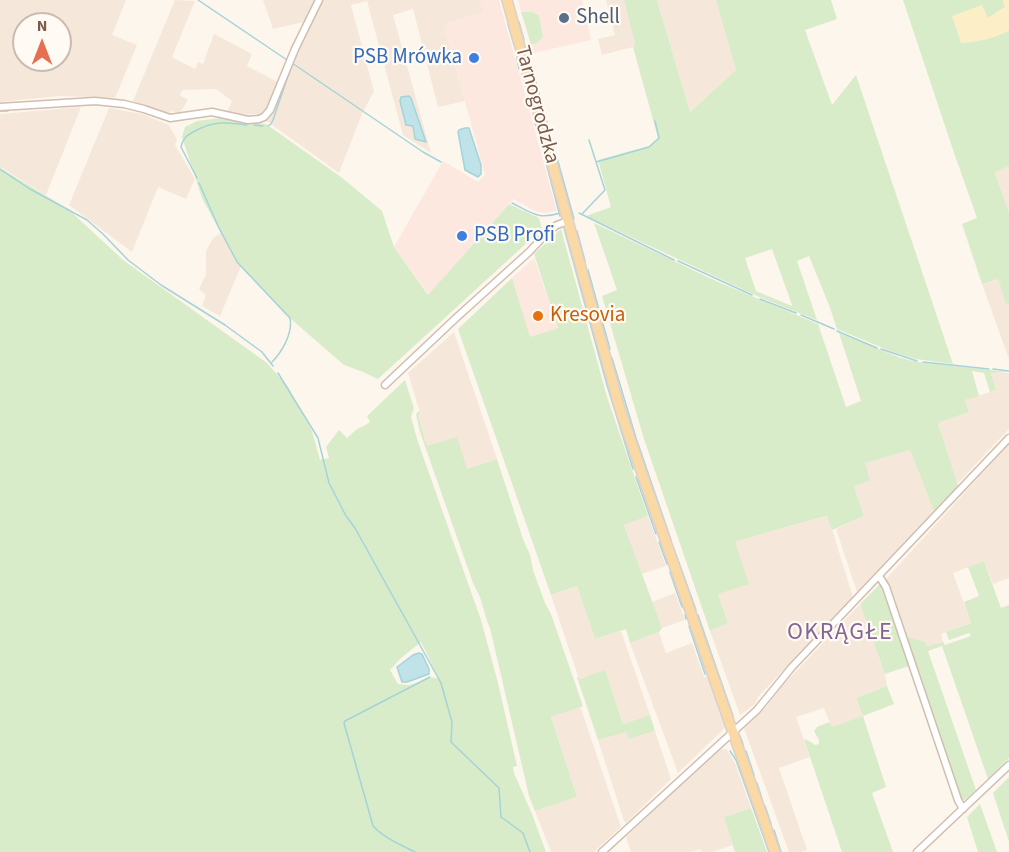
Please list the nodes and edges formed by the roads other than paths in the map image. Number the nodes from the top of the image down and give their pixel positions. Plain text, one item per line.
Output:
1 (319, 0) edge
2 (507, 0) edge
3 (0, 107) edge
4 (568, 221) junction
5 (385, 385) dead end
6 (1009, 438) edge
7 (879, 576) junction
8 (732, 732) junction
9 (1009, 765) edge
10 (963, 809) junction
11 (602, 852) edge
12 (775, 852) edge
13 (917, 852) edge

1 - 3 street
2 - 4 main road, Tarnogrodzka
4 - 5 street
4 - 8 main road, Tarnogrodzka
6 - 7 street
7 - 8 street
7 - 10 street
8 - 11 street
8 - 12 main road, Tarnogrodzka
9 - 10 street
10 - 13 street

